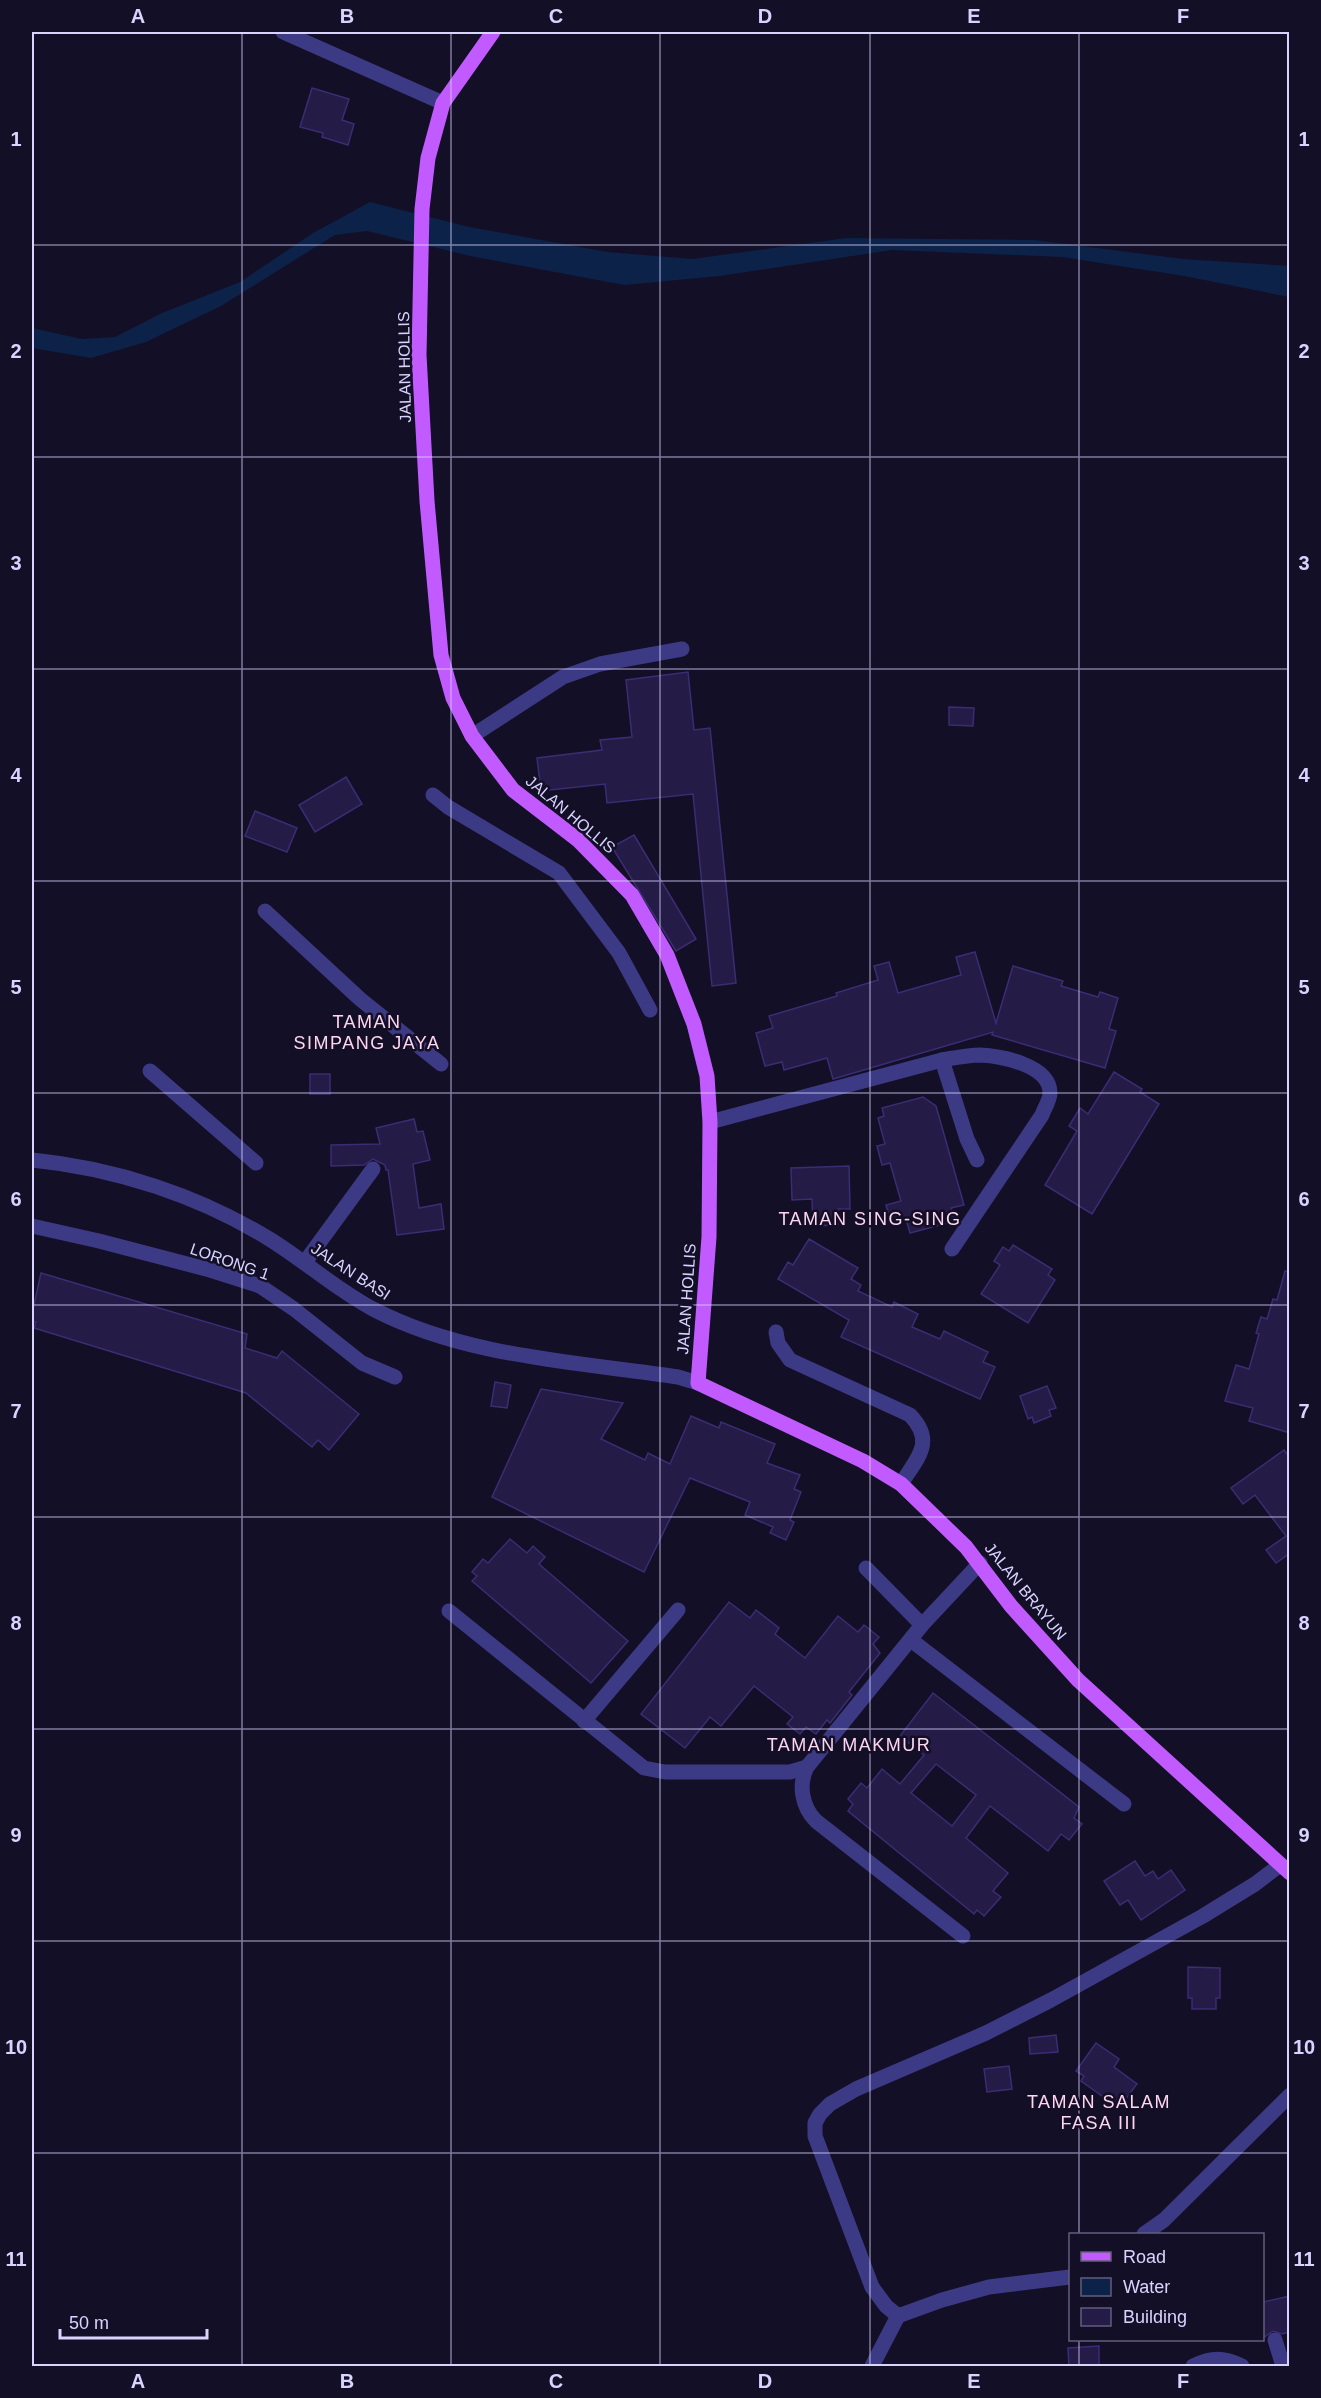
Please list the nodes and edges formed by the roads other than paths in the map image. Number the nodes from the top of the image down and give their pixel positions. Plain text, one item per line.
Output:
1 (283, 32) edge
2 (493, 32) edge
3 (443, 103) junction
4 (682, 649) dead end
5 (472, 736) junction
6 (433, 795) dead end
7 (265, 911) dead end
8 (650, 1010) dead end
9 (942, 1060) junction
10 (441, 1064) dead end
11 (150, 1071) dead end
12 (710, 1122) junction
13 (32, 1160) edge
14 (977, 1160) dead end
15 (256, 1163) dead end
16 (373, 1169) dead end
17 (32, 1226) edge
18 (952, 1249) dead end
19 (305, 1262) junction
20 (776, 1332) dead end
21 (395, 1377) dead end
22 (698, 1383) junction
23 (900, 1484) junction
24 (980, 1563) junction
25 (866, 1568) dead end
26 (678, 1610) dead end
27 (448, 1611) dead end
28 (922, 1625) junction
29 (911, 1640) junction
30 (584, 1721) junction
31 (807, 1767) junction
32 (1124, 1804) dead end
33 (1285, 1869) edge
34 (963, 1936) dead end
35 (1290, 2095) edge
36 (1147, 2233) edge
37 (1069, 2277) edge
38 (898, 2316) junction
39 (1275, 2340) dead end
40 (872, 2367) edge
41 (1192, 2367) edge
42 (1242, 2367) edge
43 (1282, 2367) edge

1 - 3 street
2 - 3 main road, JALAN HOLLIS
3 - 5 main road, JALAN HOLLIS
4 - 5 street
5 - 12 main road, JALAN HOLLIS
6 - 8 street
7 - 10 street
9 - 12 street
9 - 14 street
9 - 18 street
11 - 15 street
12 - 22 main road, JALAN HOLLIS
13 - 19 street, JALAN BASI
16 - 19 street
17 - 21 street, LORONG 1
19 - 22 street, JALAN BASI
20 - 23 street
22 - 23 main road, JALAN BRAYUN
23 - 24 main road, JALAN BRAYUN
24 - 28 street
24 - 33 main road, JALAN BRAYUN
25 - 28 street
26 - 30 street
27 - 30 street
28 - 29 street
29 - 31 street
29 - 32 street
30 - 31 street
31 - 34 street
33 - 38 street
35 - 36 street
37 - 38 street
38 - 40 street
39 - 43 street
41 - 42 street

